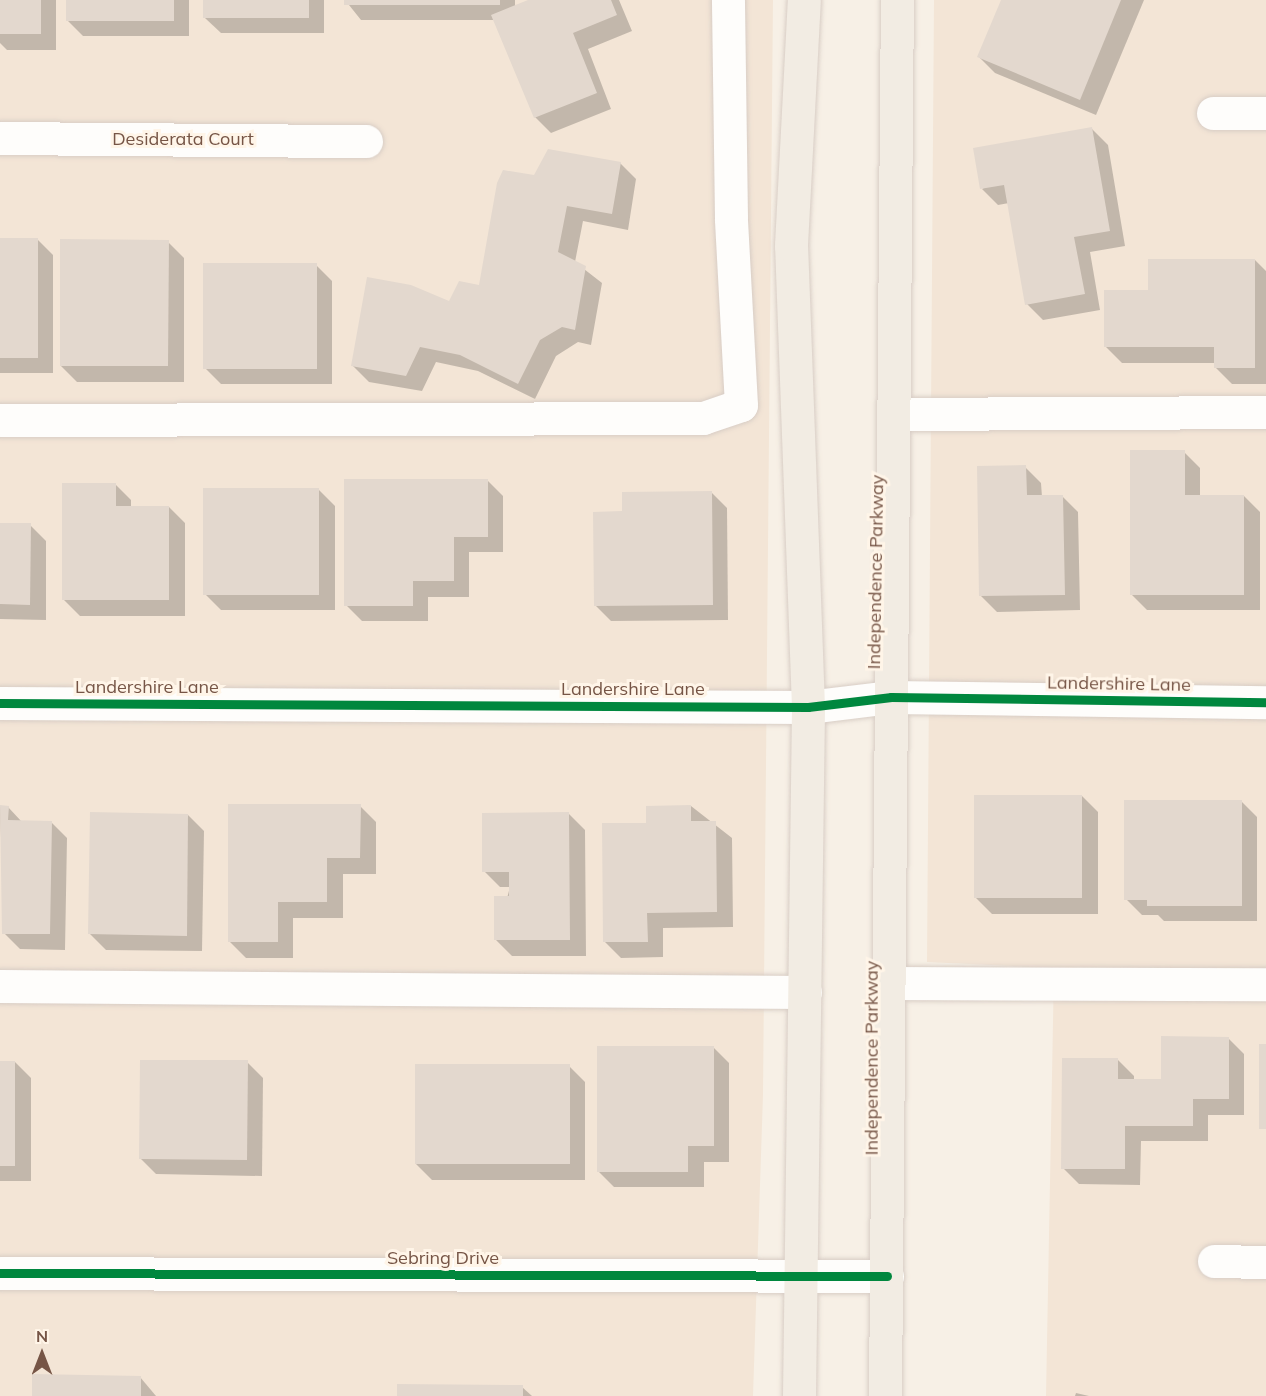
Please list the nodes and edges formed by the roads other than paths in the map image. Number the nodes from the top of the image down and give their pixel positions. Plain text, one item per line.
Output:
1 (728, 0) edge
2 (804, 0) edge
3 (897, 0) edge
4 (1213, 113) dead end
5 (1266, 113) edge
6 (0, 138) edge
7 (366, 141) dead end
8 (1266, 412) edge
9 (894, 414) junction
10 (0, 420) edge
11 (891, 697) junction
12 (1266, 702) edge
13 (0, 703) edge
14 (808, 707) junction
15 (889, 983) junction
16 (1266, 984) edge
17 (0, 986) edge
18 (805, 993) junction
19 (1214, 1261) dead end
20 (1266, 1262) edge
21 (0, 1273) edge
22 (801, 1276) junction
23 (887, 1276) junction
24 (799, 1396) edge
25 (885, 1396) edge

1 - 10 street
2 - 14 main road
3 - 9 main road, Independence Parkway
4 - 5 street
6 - 7 street, Desiderata Court
8 - 9 street
9 - 11 main road, Independence Parkway
11 - 12 street, Landershire Lane
11 - 14 street, Landershire Lane
11 - 15 main road, Independence Parkway
13 - 14 street, Landershire Lane
14 - 18 main road
15 - 16 street
15 - 23 main road, Independence Parkway
17 - 18 street
18 - 22 main road
19 - 20 street
21 - 22 street, Sebring Drive
22 - 23 street, Sebring Drive
22 - 24 main road
23 - 25 main road, Independence Parkway

